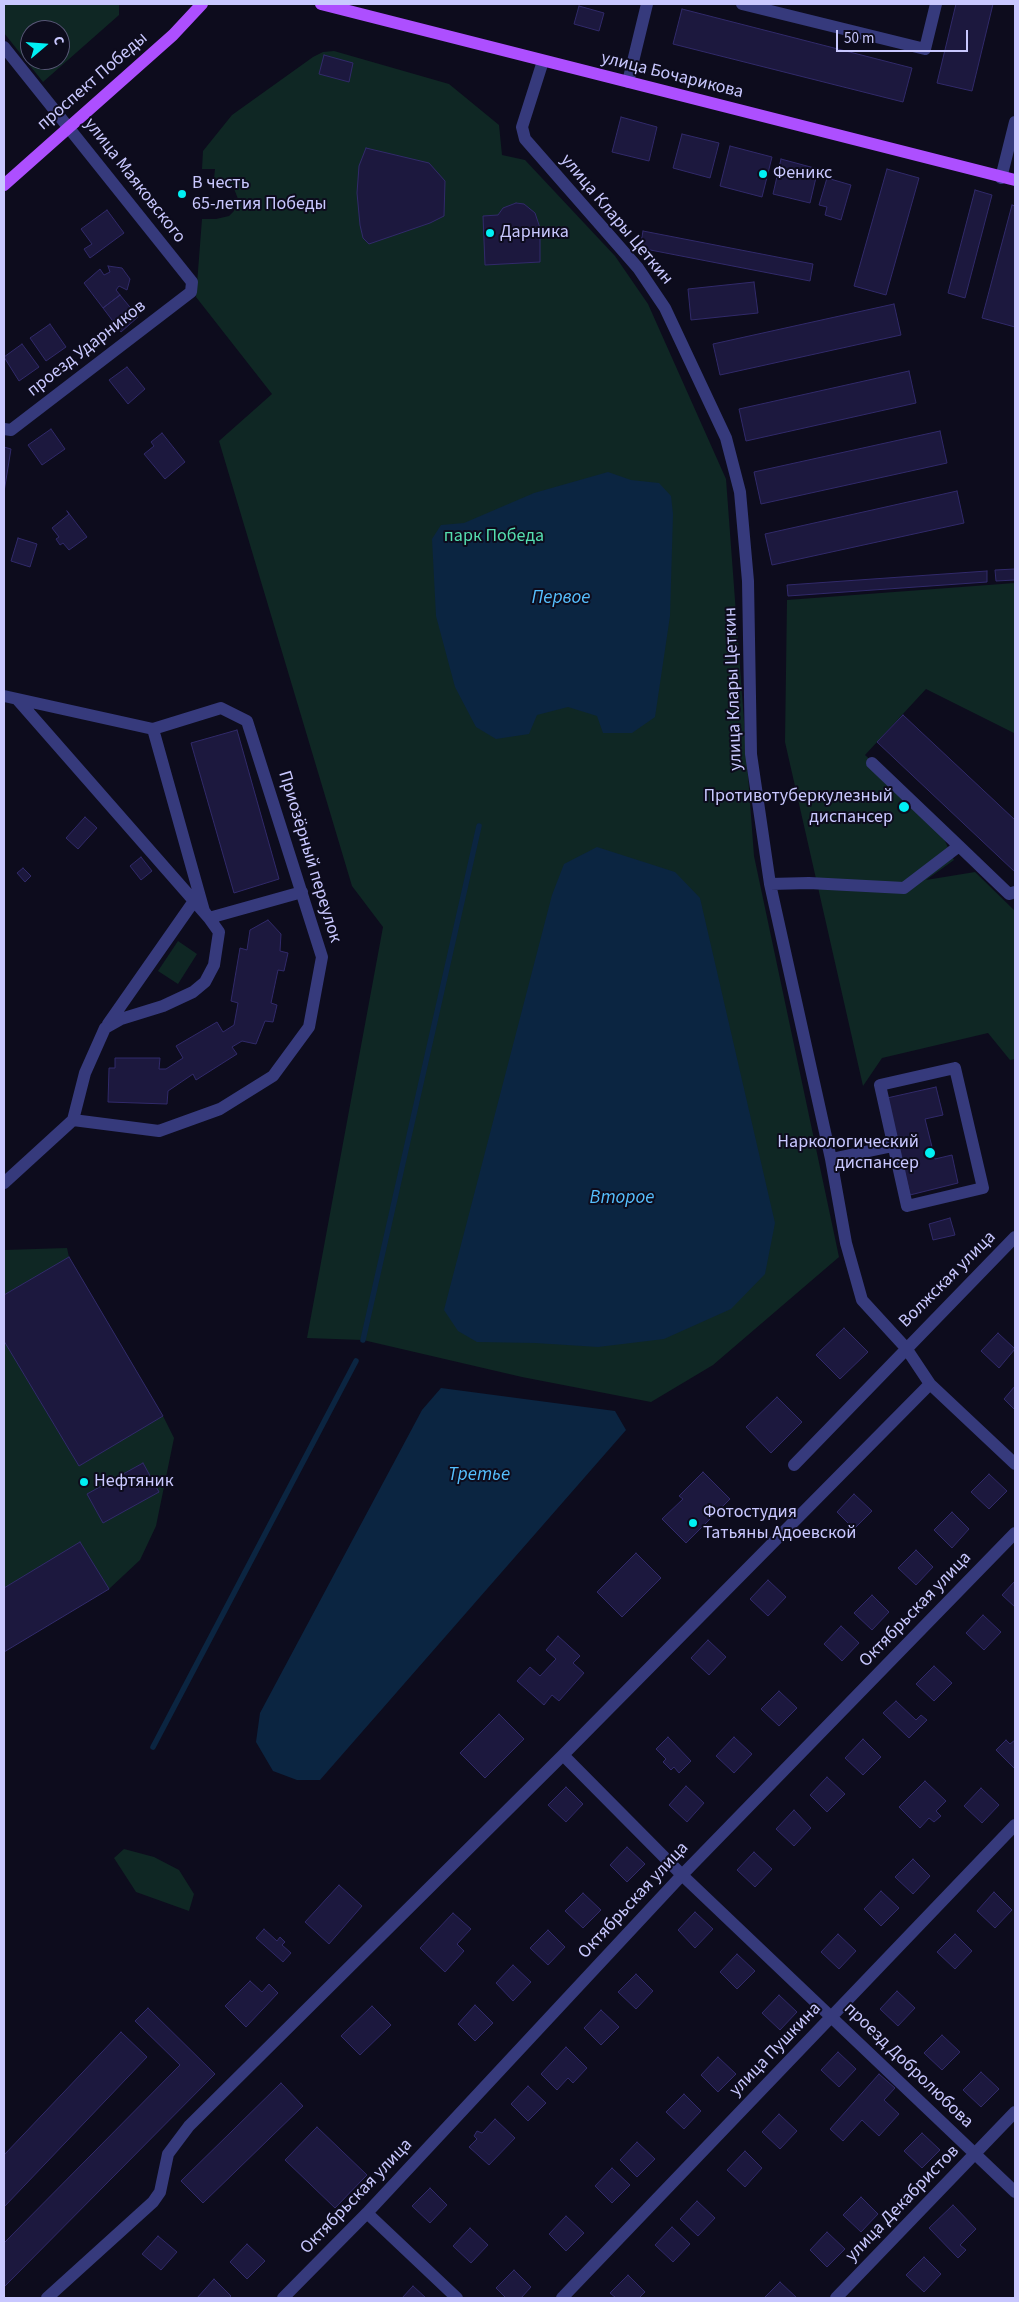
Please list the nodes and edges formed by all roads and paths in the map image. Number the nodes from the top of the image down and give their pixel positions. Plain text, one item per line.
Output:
1 (202, 4) edge
2 (321, 4) edge
3 (647, 4) edge
4 (742, 4) edge
5 (936, 4) edge
6 (4, 47) edge
7 (544, 61) junction
8 (628, 82) junction
9 (1015, 122) edge
10 (69, 127) junction
11 (1001, 178) junction
12 (1015, 180) edge
13 (4, 184) edge
14 (190, 292) joint
15 (4, 429) edge
16 (4, 696) edge
17 (17, 699) junction
18 (153, 729) junction
19 (872, 763) dead end
20 (959, 846) junction
21 (770, 884) junction
22 (302, 892) junction
23 (1015, 892) edge
24 (194, 901) junction
25 (209, 918) junction
26 (106, 1028) junction
27 (73, 1120) junction
28 (893, 1146) junction
29 (831, 1159) junction
30 (4, 1183) edge
31 (1015, 1237) edge
32 (906, 1348) junction
33 (930, 1384) junction
34 (1015, 1464) edge
35 (794, 1465) dead end
36 (1015, 1533) edge
37 (563, 1755) junction
38 (1015, 1825) edge
39 (682, 1875) junction
40 (832, 2017) junction
41 (1015, 2112) edge
42 (976, 2154) junction
43 (1015, 2192) edge
44 (367, 2213) junction
45 (47, 2298) edge
46 (283, 2298) edge
47 (457, 2298) edge
48 (562, 2298) edge
49 (836, 2298) edge

1 - 10 main road, проспект Победы
2 - 7 main road, улица Бочарикова
3 - 8 street
4 - 5 street
6 - 10 street, улица Маяковского
7 - 8 main road, улица Бочарикова
7 - 21 street, улица Клары Цеткин
8 - 11 main road, улица Бочарикова
9 - 11 street
10 - 13 main road, проспект Победы
10 - 14 street, улица Маяковского
11 - 12 main road, улица Бочарикова
14 - 15 street, проезд Ударников
16 - 17 street
17 - 18 street
17 - 24 street
18 - 22 street, Приозёрный переулок
18 - 25 street
19 - 20 street
20 - 21 street
20 - 23 street
21 - 29 street, улица Клары Цеткин
22 - 25 street
22 - 27 street, Приозёрный переулок
24 - 25 street
24 - 26 street
25 - 26 street
26 - 27 street
27 - 30 street
28 - 28 street
28 - 29 street
29 - 32 street, улица Клары Цеткин
31 - 32 street, Волжская улица
32 - 33 street, улица Клары Цеткин
32 - 35 street, Волжская улица
33 - 34 street, улица Клары Цеткин
33 - 37 street
36 - 39 street, Октябрьская улица
37 - 39 street, проезд Добролюбова
37 - 45 street
38 - 40 street, улица Пушкина
39 - 40 street, проезд Добролюбова
39 - 44 street, Октябрьская улица
40 - 42 street, проезд Добролюбова
40 - 48 street, улица Пушкина
41 - 42 street, улица Декабристов
42 - 43 street, проезд Добролюбова
42 - 49 street, улица Декабристов
44 - 46 street, Октябрьская улица
44 - 47 street

